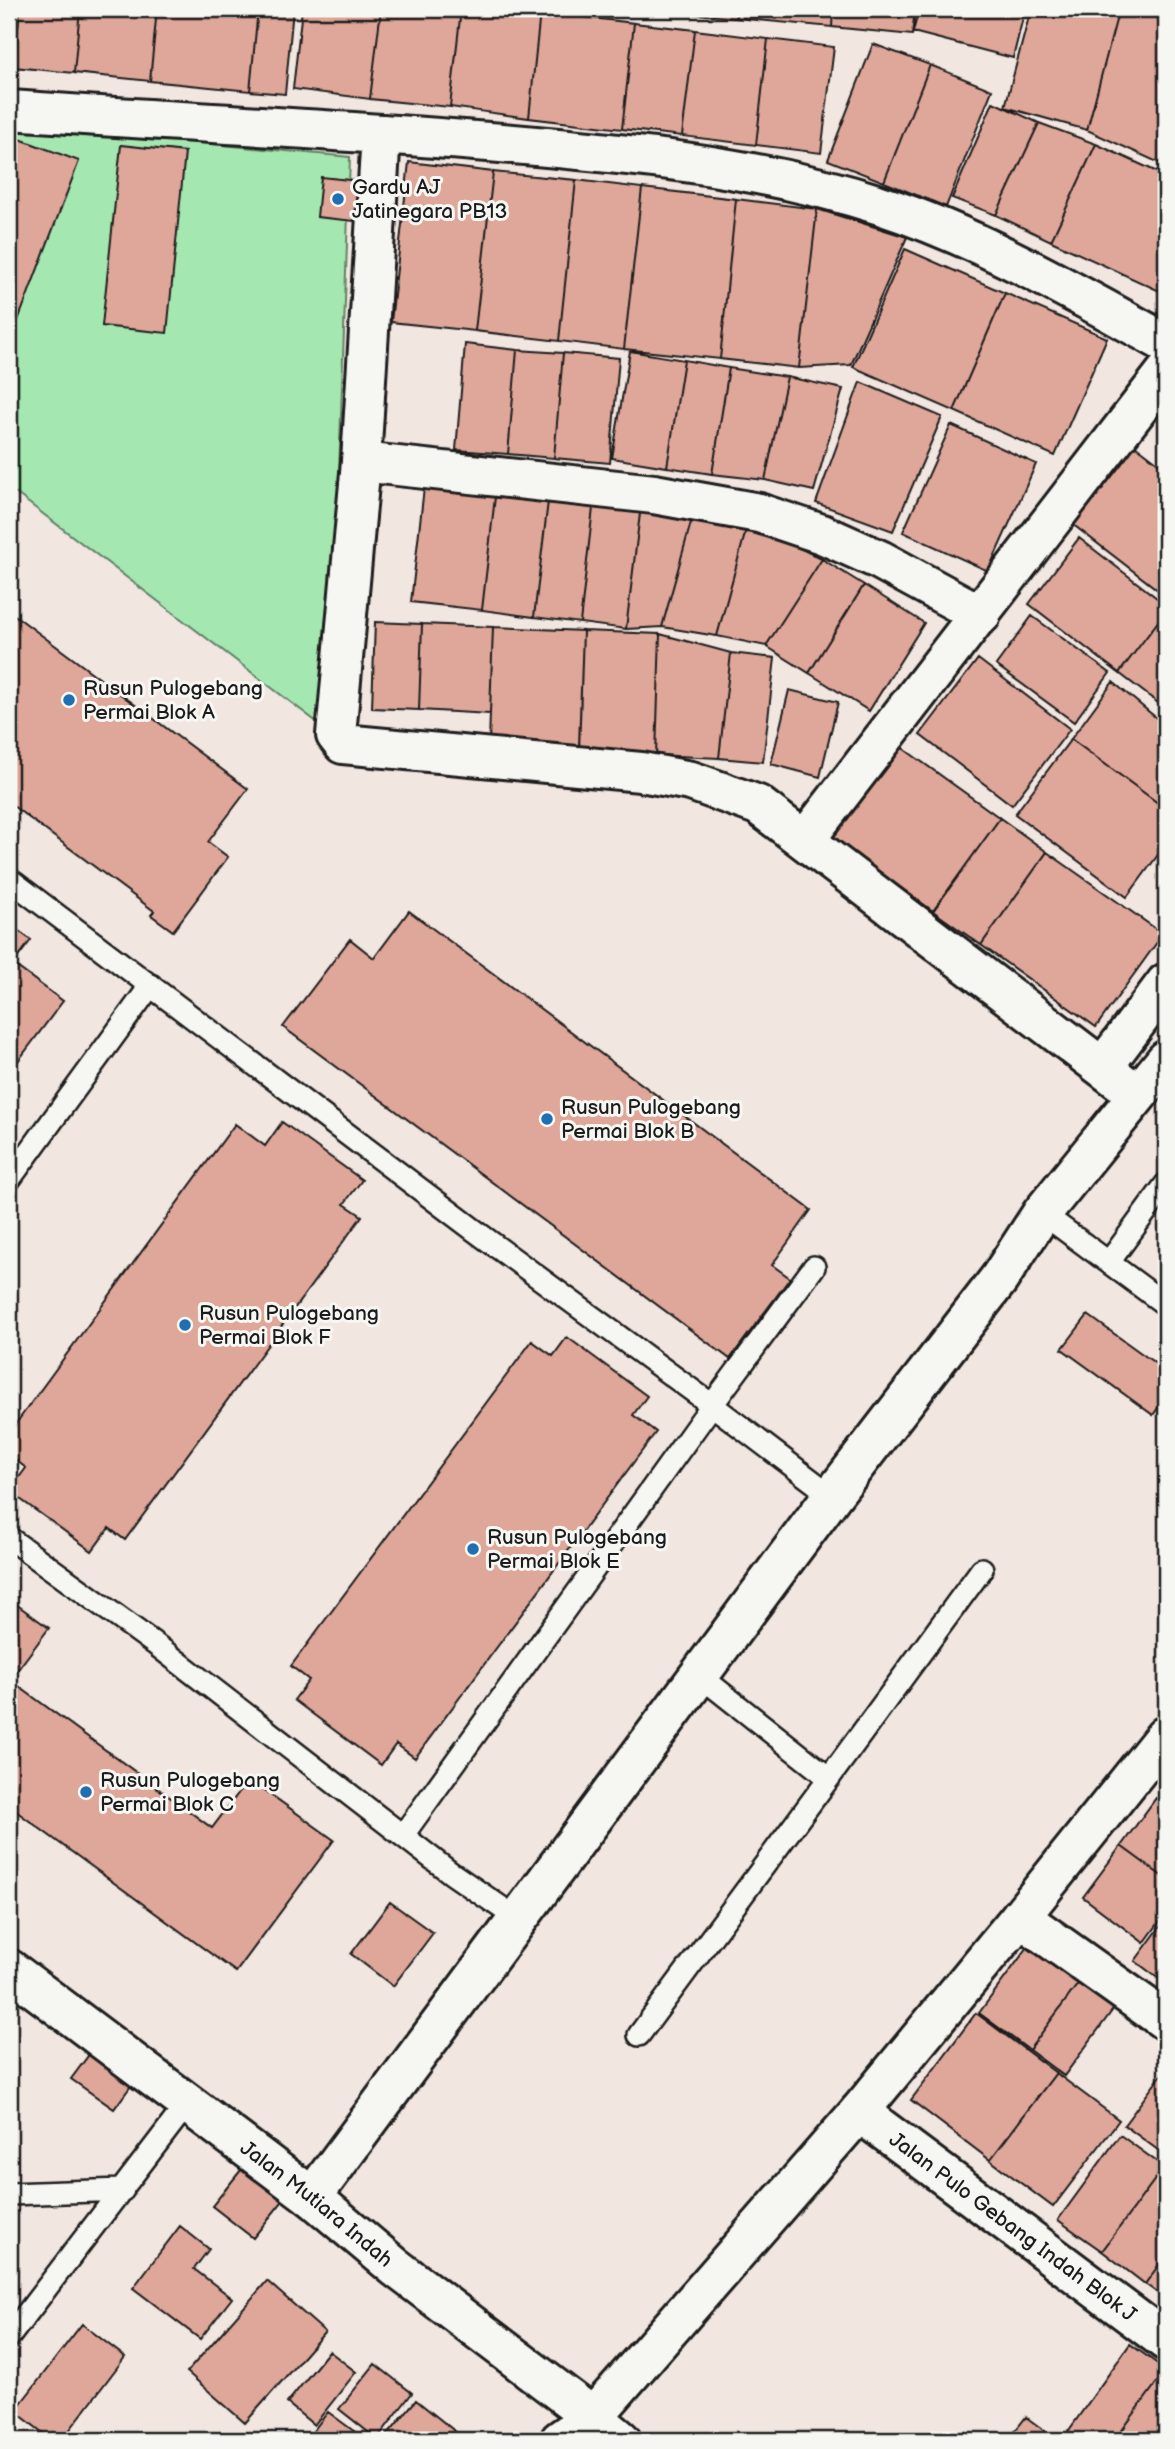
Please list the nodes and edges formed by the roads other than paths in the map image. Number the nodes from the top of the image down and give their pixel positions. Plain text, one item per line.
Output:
1 (9, 110) edge
2 (381, 134) junction
3 (1166, 343) edge
4 (1166, 372) edge
5 (361, 462) junction
6 (981, 615) junction
7 (805, 840) junction
8 (9, 879) edge
9 (1166, 983) edge
10 (150, 985) junction
11 (1166, 1060) edge
12 (1103, 1067) junction
13 (1137, 1094) junction
14 (9, 1180) edge
15 (1166, 1184) edge
16 (1042, 1213) junction
17 (1109, 1262) junction
18 (814, 1267) dead end
19 (1166, 1306) edge
20 (712, 1405) junction
21 (832, 1496) junction
22 (9, 1538) edge
23 (982, 1569) dead end
24 (699, 1675) junction
25 (1165, 1736) edge
26 (829, 1778) junction
27 (402, 1835) junction
28 (1020, 1917) junction
29 (518, 1919) junction
30 (9, 1969) edge
31 (1166, 2021) edge
32 (639, 2035) dead end
33 (187, 2104) junction
34 (859, 2112) junction
35 (123, 2190) junction
36 (9, 2194) edge
37 (312, 2197) junction
38 (9, 2337) edge
39 (1166, 2341) edge
40 (607, 2428) edge
41 (560, 2440) edge

1 - 2 street
2 - 3 street
2 - 5 street
4 - 6 street
5 - 6 street
5 - 7 street
6 - 7 street
7 - 12 street
8 - 10 lane
9 - 12 street
10 - 14 lane
10 - 20 lane
11 - 13 street
12 - 13 street
13 - 16 street
15 - 17 lane
16 - 17 lane
16 - 21 street
17 - 19 lane
18 - 20 lane
20 - 21 lane
20 - 27 lane
21 - 24 street
22 - 27 lane
23 - 26 lane
24 - 26 lane
24 - 29 street
25 - 28 street
26 - 32 lane
27 - 29 lane
28 - 31 street
28 - 34 street
29 - 37 street
30 - 33 street, Jalan Mutiara Indah
33 - 35 lane
33 - 37 street, Jalan Mutiara Indah
34 - 39 street, Jalan Pulo Gebang Indah Blok J
34 - 40 street
35 - 36 lane
35 - 38 lane
37 - 40 street, Jalan Mutiara Indah
40 - 41 street

